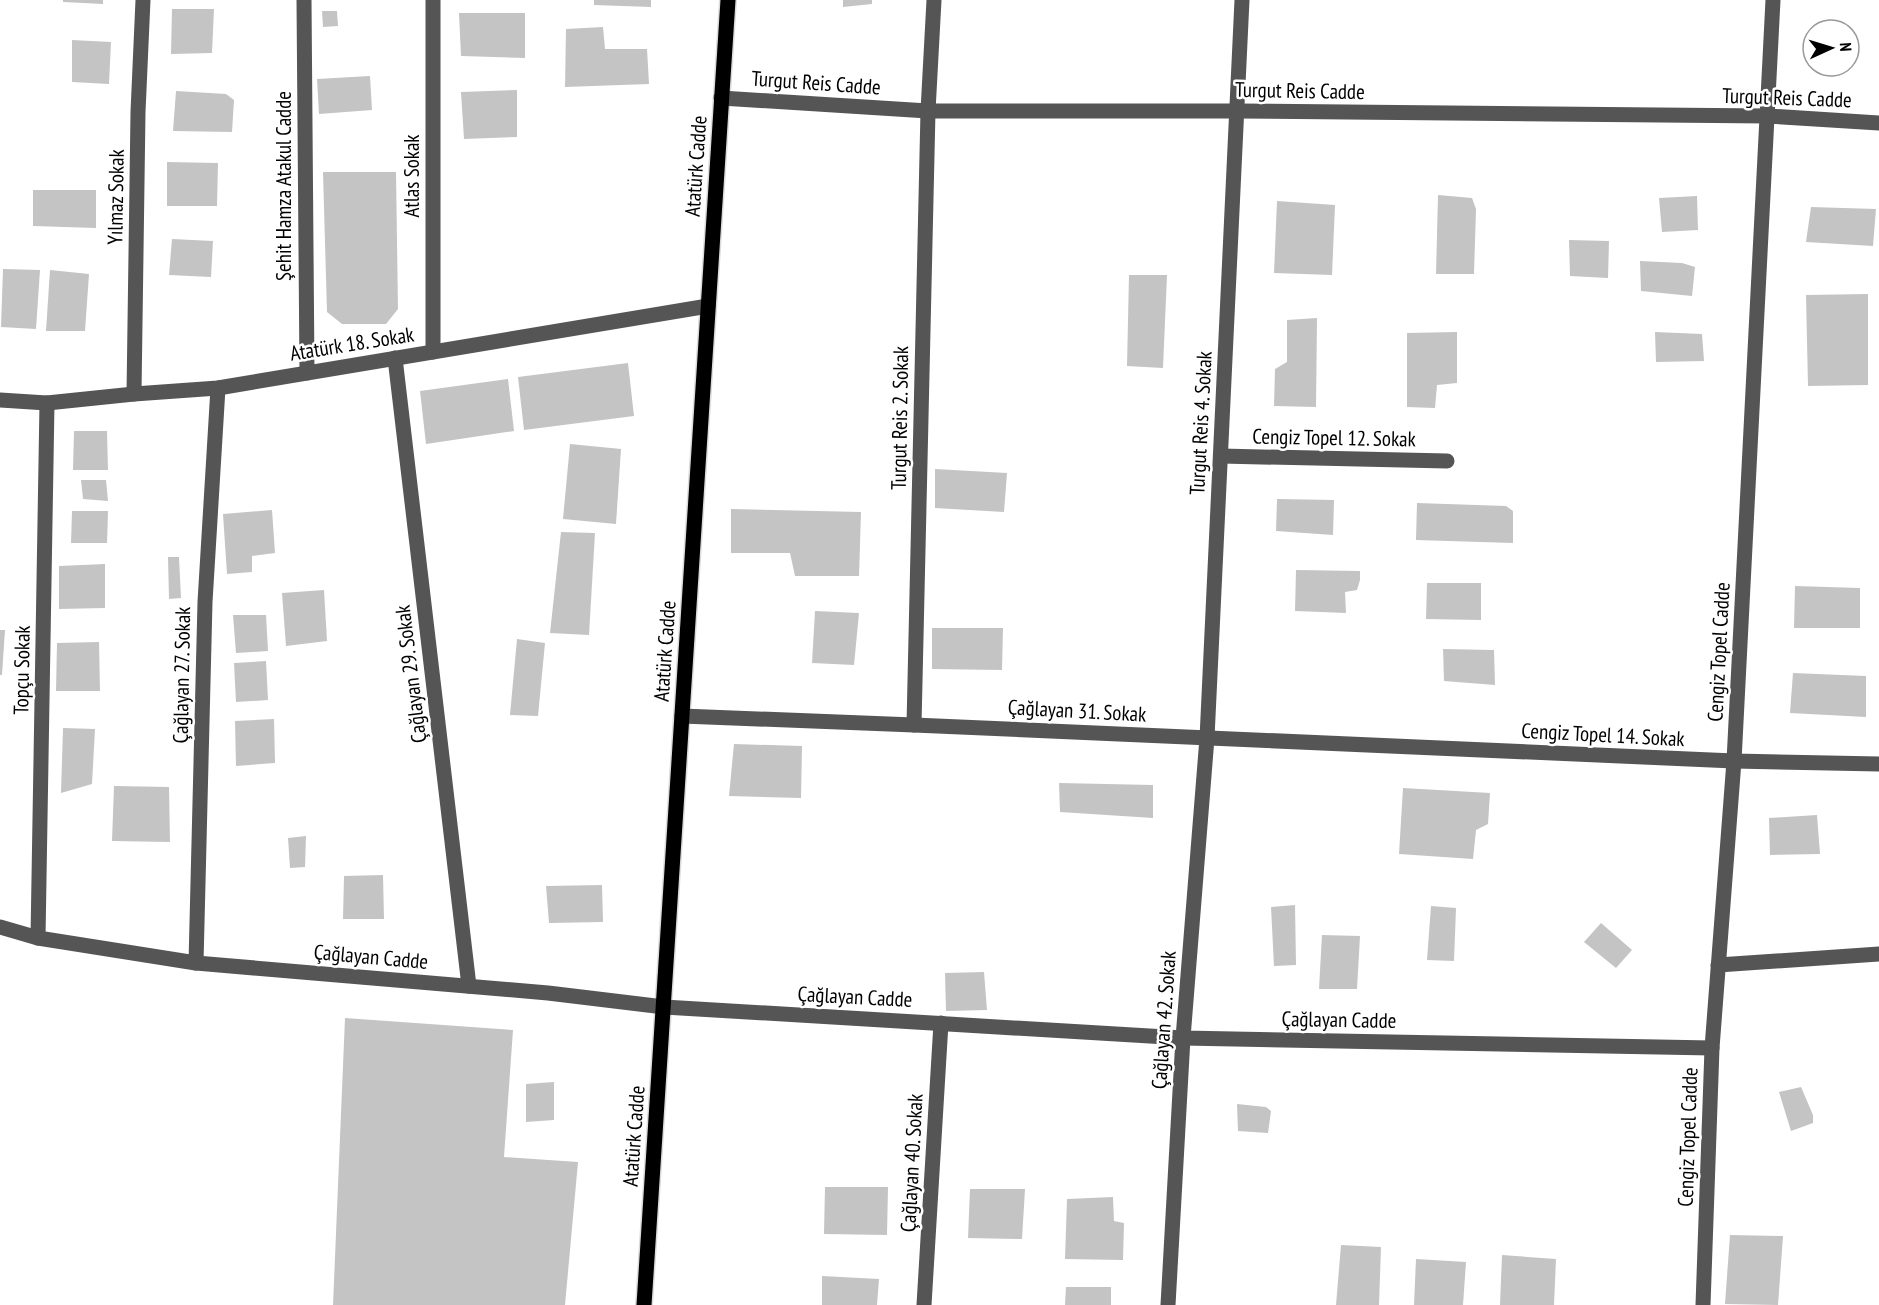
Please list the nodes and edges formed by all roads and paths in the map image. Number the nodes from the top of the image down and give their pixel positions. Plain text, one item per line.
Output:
1 (143, 0) edge
2 (304, 0) edge
3 (434, 0) edge
4 (728, 0) edge
5 (934, 0) edge
6 (1242, 0) edge
7 (1773, 0) edge
8 (721, 98) junction
9 (928, 111) junction
10 (1238, 111) junction
11 (1768, 116) junction
12 (1879, 123) edge
13 (708, 306) junction
14 (433, 352) junction
15 (395, 358) junction
16 (306, 373) junction
17 (218, 387) junction
18 (134, 394) junction
19 (0, 400) edge
20 (47, 403) junction
21 (1221, 456) junction
22 (1447, 461) dead end
23 (682, 716) junction
24 (914, 725) junction
25 (1207, 738) junction
26 (1470, 750) joint
27 (1734, 761) junction
28 (1879, 764) edge
29 (0, 927) edge
30 (38, 938) junction
31 (1879, 954) edge
32 (196, 963) junction
33 (1719, 965) junction
34 (468, 986) junction
35 (664, 1006) junction
36 (941, 1023) junction
37 (1183, 1038) junction
38 (1712, 1048) junction
39 (644, 1305) edge
40 (924, 1305) edge
41 (1168, 1305) edge
42 (1703, 1305) edge

1 - 18 street, Yılmaz Sokak
2 - 16 street, Şehit Hamza Atakul Cadde
3 - 14 street, Atlas Sokak
4 - 8 main road, Atatürk Cadde
5 - 9 street, Turgut Reis 2. Sokak
6 - 10 street, Turgut Reis 4. Sokak
7 - 11 street, Cengiz Topel Cadde
8 - 9 street, Turgut Reis Cadde
8 - 13 main road, Atatürk Cadde
9 - 10 street, Turgut Reis Cadde
9 - 24 street, Turgut Reis 2. Sokak
10 - 11 street, Turgut Reis Cadde
10 - 21 street, Turgut Reis 4. Sokak
11 - 12 street, Turgut Reis Cadde
11 - 27 street, Cengiz Topel Cadde
13 - 14 street, Atatürk 18. Sokak
13 - 23 main road, Atatürk Cadde
14 - 15 street, Atatürk 18. Sokak
15 - 16 street, Atatürk 18. Sokak
15 - 34 street, Çağlayan 29. Sokak
16 - 17 street, Atatürk 18. Sokak
17 - 18 street, Atatürk 18. Sokak
17 - 32 street, Çağlayan 27. Sokak
18 - 20 street, Atatürk 18. Sokak
19 - 20 street, Atatürk 18. Sokak
20 - 30 street, Topçu Sokak
21 - 22 street, Cengiz Topel 12. Sokak
21 - 25 street, Turgut Reis 4. Sokak
23 - 24 street, Çağlayan 31. Sokak
23 - 35 main road, Atatürk Cadde
24 - 25 street, Çağlayan 31. Sokak
25 - 26 street, Çağlayan 31. Sokak
25 - 37 street, Çağlayan 42. Sokak
26 - 27 street, Cengiz Topel 14. Sokak
27 - 28 street, Cengiz Topel 14. Sokak
27 - 33 street, Cengiz Topel Cadde
29 - 30 street, Çağlayan Cadde
30 - 32 street, Çağlayan Cadde
31 - 33 street
32 - 34 street, Çağlayan Cadde
33 - 38 street, Cengiz Topel Cadde
34 - 35 street, Çağlayan Cadde
35 - 36 street, Çağlayan Cadde
35 - 39 main road, Atatürk Cadde
36 - 37 street, Çağlayan Cadde
36 - 40 street, Çağlayan 40. Sokak
37 - 38 street, Çağlayan Cadde
37 - 41 street, Çağlayan 42. Sokak
38 - 42 street, Cengiz Topel Cadde

